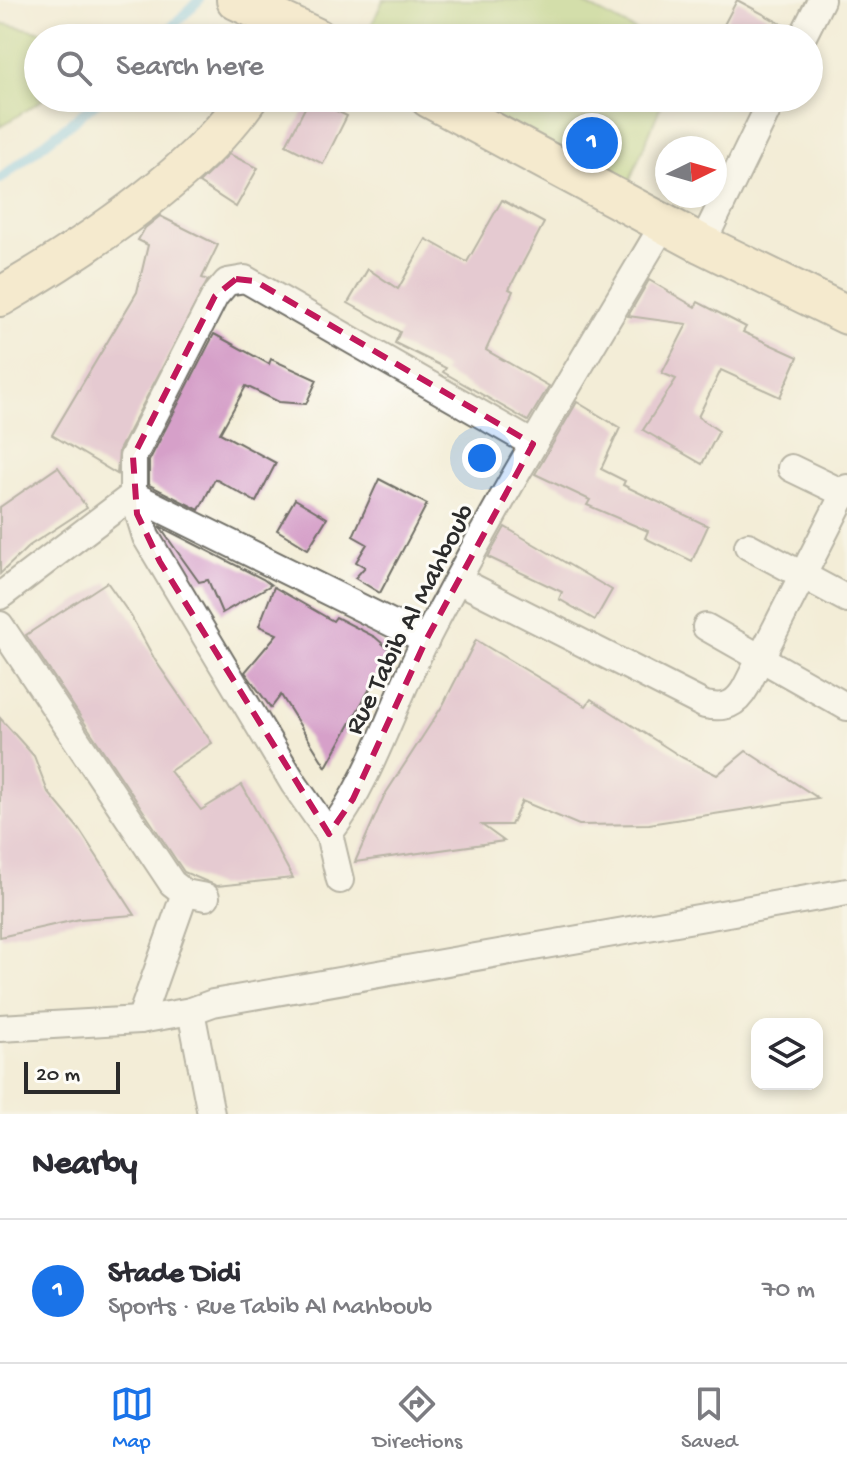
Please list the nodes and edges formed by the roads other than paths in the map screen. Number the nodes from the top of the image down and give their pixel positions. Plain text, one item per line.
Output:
1 (821, 0) edge
2 (244, 4) edge
3 (281, 24) edge
4 (809, 24) edge
5 (237, 112) edge
6 (455, 112) edge
7 (766, 112) edge
8 (664, 224) junction
9 (702, 244) junction
10 (0, 297) edge
11 (847, 315) edge
12 (533, 444) junction
13 (791, 468) dead end
14 (846, 492) edge
15 (133, 495) junction
16 (748, 546) dead end
17 (804, 573) junction
18 (458, 580) junction
19 (0, 596) edge
20 (847, 599) edge
21 (0, 625) edge
22 (706, 627) dead end
23 (426, 640) junction
24 (760, 659) junction
25 (847, 707) edge
26 (329, 834) junction
27 (340, 880) dead end
28 (847, 892) edge
29 (191, 1011) junction
30 (140, 1020) junction
31 (0, 1028) edge
32 (211, 1114) edge

1 - 4 street
2 - 3 main road
5 - 10 main road
6 - 8 main road
7 - 9 street
8 - 9 main road
8 - 12 street, Rue Tabib Al Mahboub
9 - 11 main road
12 - 15 street
12 - 18 street, Rue Tabib Al Mahboub
13 - 14 street
14 - 17 street
15 - 19 street
15 - 23 street
15 - 26 street
16 - 17 street
17 - 20 street
17 - 24 street
18 - 23 street, Rue Tabib Al Mahboub
18 - 24 street
21 - 30 street
22 - 24 street
23 - 26 street, Rue Tabib Al Mahboub
24 - 25 street
26 - 27 street
28 - 29 street
29 - 30 street
29 - 32 street
30 - 31 street

